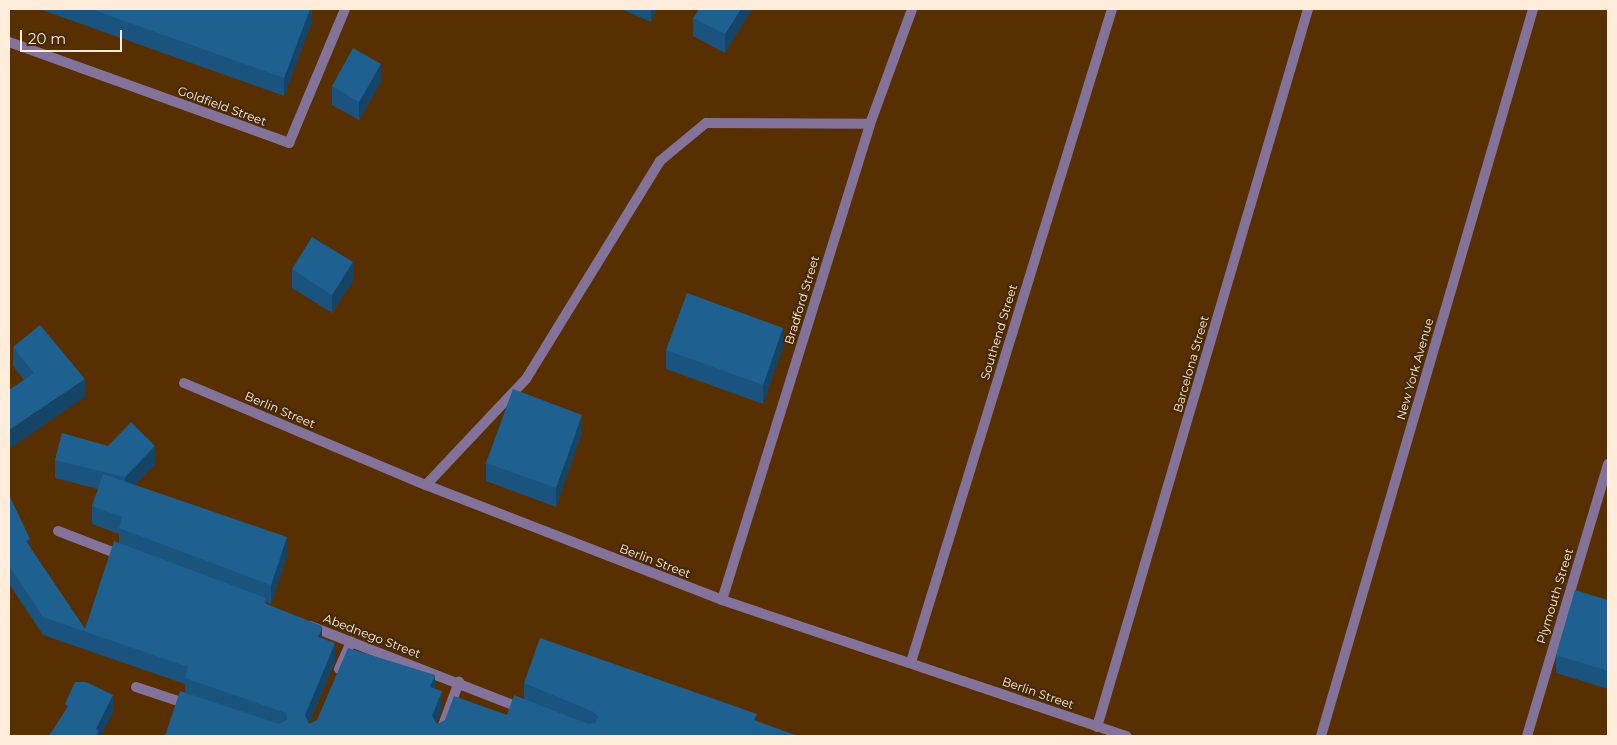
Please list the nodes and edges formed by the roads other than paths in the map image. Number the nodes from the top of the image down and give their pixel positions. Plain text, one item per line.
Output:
1 (345, 9) edge
2 (912, 9) edge
3 (1112, 9) edge
4 (1308, 9) edge
5 (1533, 9) edge
6 (9, 42) edge
7 (870, 124) junction
8 (184, 383) dead end
9 (1608, 464) edge
10 (426, 485) junction
11 (58, 531) dead end
12 (131, 559) edge
13 (722, 600) junction
14 (296, 621) edge
15 (351, 642) junction
16 (911, 662) junction
17 (336, 676) edge
18 (459, 682) junction
19 (136, 687) dead end
20 (199, 708) edge
21 (532, 712) edge
22 (1097, 727) junction
23 (439, 736) edge
24 (1127, 736) edge
25 (1321, 736) edge
26 (1527, 736) edge

1 - 6 street, Goldfield Street
2 - 7 street, Bradford Street
3 - 16 street, Southend Street
4 - 22 street, Barcelona Street
5 - 25 street, New York Avenue
7 - 10 street
7 - 13 street, Bradford Street
8 - 10 street, Berlin Street
9 - 26 street, Plymouth Street
10 - 13 street, Berlin Street
11 - 12 street
13 - 16 street, Berlin Street
14 - 15 street, Abednego Street
15 - 17 street
15 - 18 street, Abednego Street
16 - 22 street, Berlin Street
18 - 21 street, Abednego Street
18 - 23 street
19 - 20 street
22 - 24 street, Berlin Street

